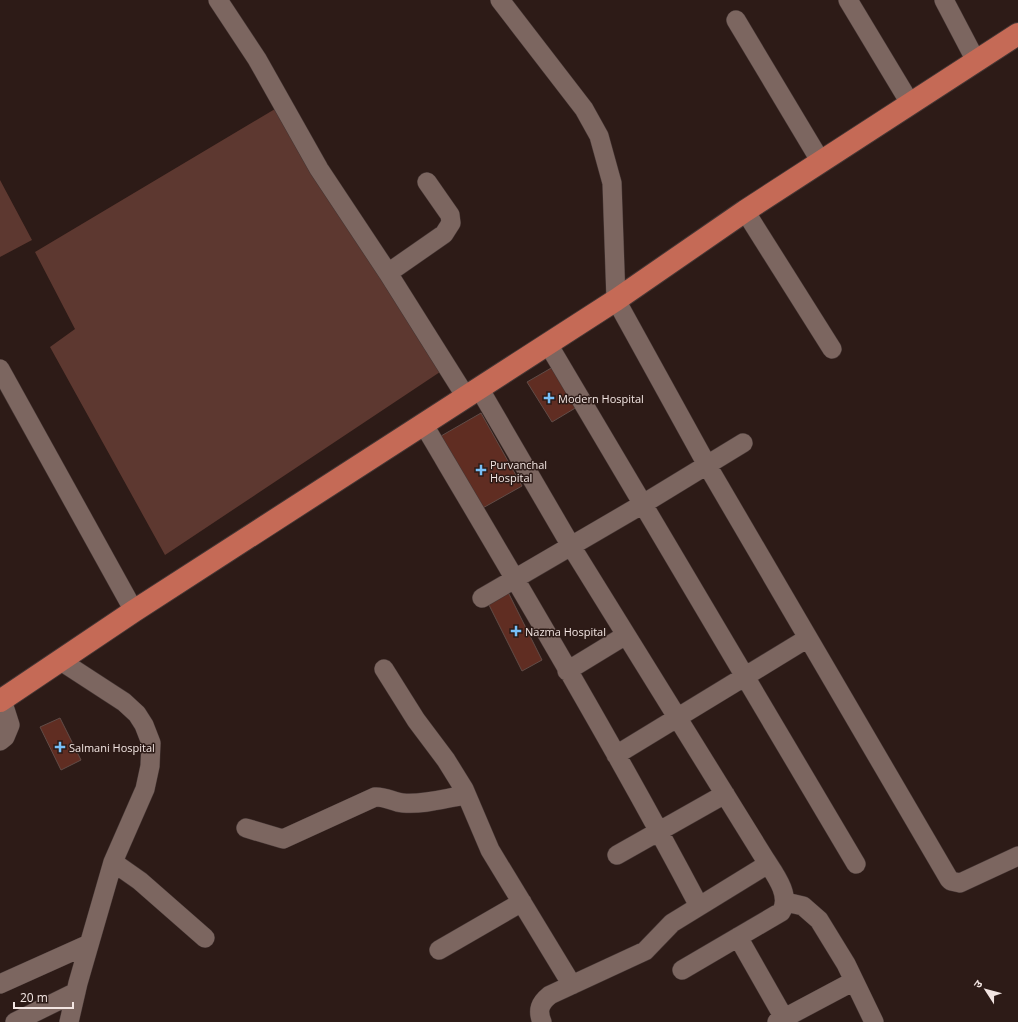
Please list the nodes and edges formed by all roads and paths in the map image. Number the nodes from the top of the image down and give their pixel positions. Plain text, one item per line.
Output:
1 (218, 0) edge
2 (500, 0) edge
3 (848, 0) edge
4 (944, 0) edge
5 (736, 20) dead end
6 (1018, 34) edge
7 (976, 61) junction
8 (910, 103) junction
9 (821, 162) junction
10 (427, 182) dead end
11 (745, 211) junction
12 (388, 273) junction
13 (616, 300) junction
14 (548, 344) junction
15 (832, 350) dead end
16 (0, 369) edge
17 (473, 393) junction
18 (424, 425) junction
19 (743, 443) dead end
20 (707, 465) junction
21 (643, 504) junction
22 (571, 546) junction
23 (515, 580) junction
24 (482, 598) dead end
25 (134, 611) junction
26 (626, 635) junction
27 (808, 638) junction
28 (61, 661) junction
29 (384, 669) dead end
30 (567, 671) junction
31 (746, 677) junction
32 (1, 700) edge
33 (677, 718) junction
34 (0, 741) edge
35 (616, 755) junction
36 (726, 794) junction
37 (466, 795) junction
38 (246, 828) dead end
39 (659, 831) junction
40 (617, 855) dead end
41 (1018, 856) edge
42 (113, 862) junction
43 (768, 864) junction
44 (856, 864) dead end
45 (522, 902) junction
46 (786, 902) junction
47 (699, 906) junction
48 (738, 937) junction
49 (204, 938) dead end
50 (90, 944) junction
51 (439, 950) dead end
52 (682, 970) dead end
53 (854, 981) junction
54 (0, 984) edge
55 (572, 985) junction
56 (76, 992) junction
57 (781, 1020) edge
58 (15, 1022) edge
59 (69, 1022) edge
60 (542, 1022) edge
61 (874, 1022) edge

1 - 12 street
2 - 13 street
3 - 8 street
4 - 7 street
5 - 9 street
6 - 7 highway
7 - 8 highway
8 - 9 highway
9 - 11 highway
10 - 12 street
11 - 13 highway
11 - 15 street
12 - 17 street
13 - 14 highway
13 - 20 street
14 - 17 highway
14 - 21 street
16 - 25 street
17 - 18 highway
17 - 22 street
18 - 23 street
18 - 25 highway
19 - 20 street
20 - 21 street
20 - 27 street
21 - 22 street
21 - 31 street
22 - 23 street
22 - 26 street
23 - 24 street
23 - 30 street
25 - 28 highway
26 - 30 street
26 - 33 street
27 - 31 street
27 - 41 street
28 - 32 highway
28 - 42 street
29 - 37 street
30 - 35 street
31 - 33 street
31 - 44 street
32 - 34 street
33 - 35 street
33 - 36 street
35 - 39 street
36 - 39 street
36 - 43 street
37 - 38 street
37 - 45 street
39 - 40 street
39 - 47 street
42 - 49 street
42 - 50 street
43 - 46 street
43 - 47 street
45 - 51 street
45 - 55 street
46 - 48 street
46 - 53 street
47 - 55 street
48 - 52 street
48 - 57 street
50 - 54 street
50 - 56 street
53 - 57 street
53 - 61 street
55 - 60 street
56 - 58 street
56 - 59 street

